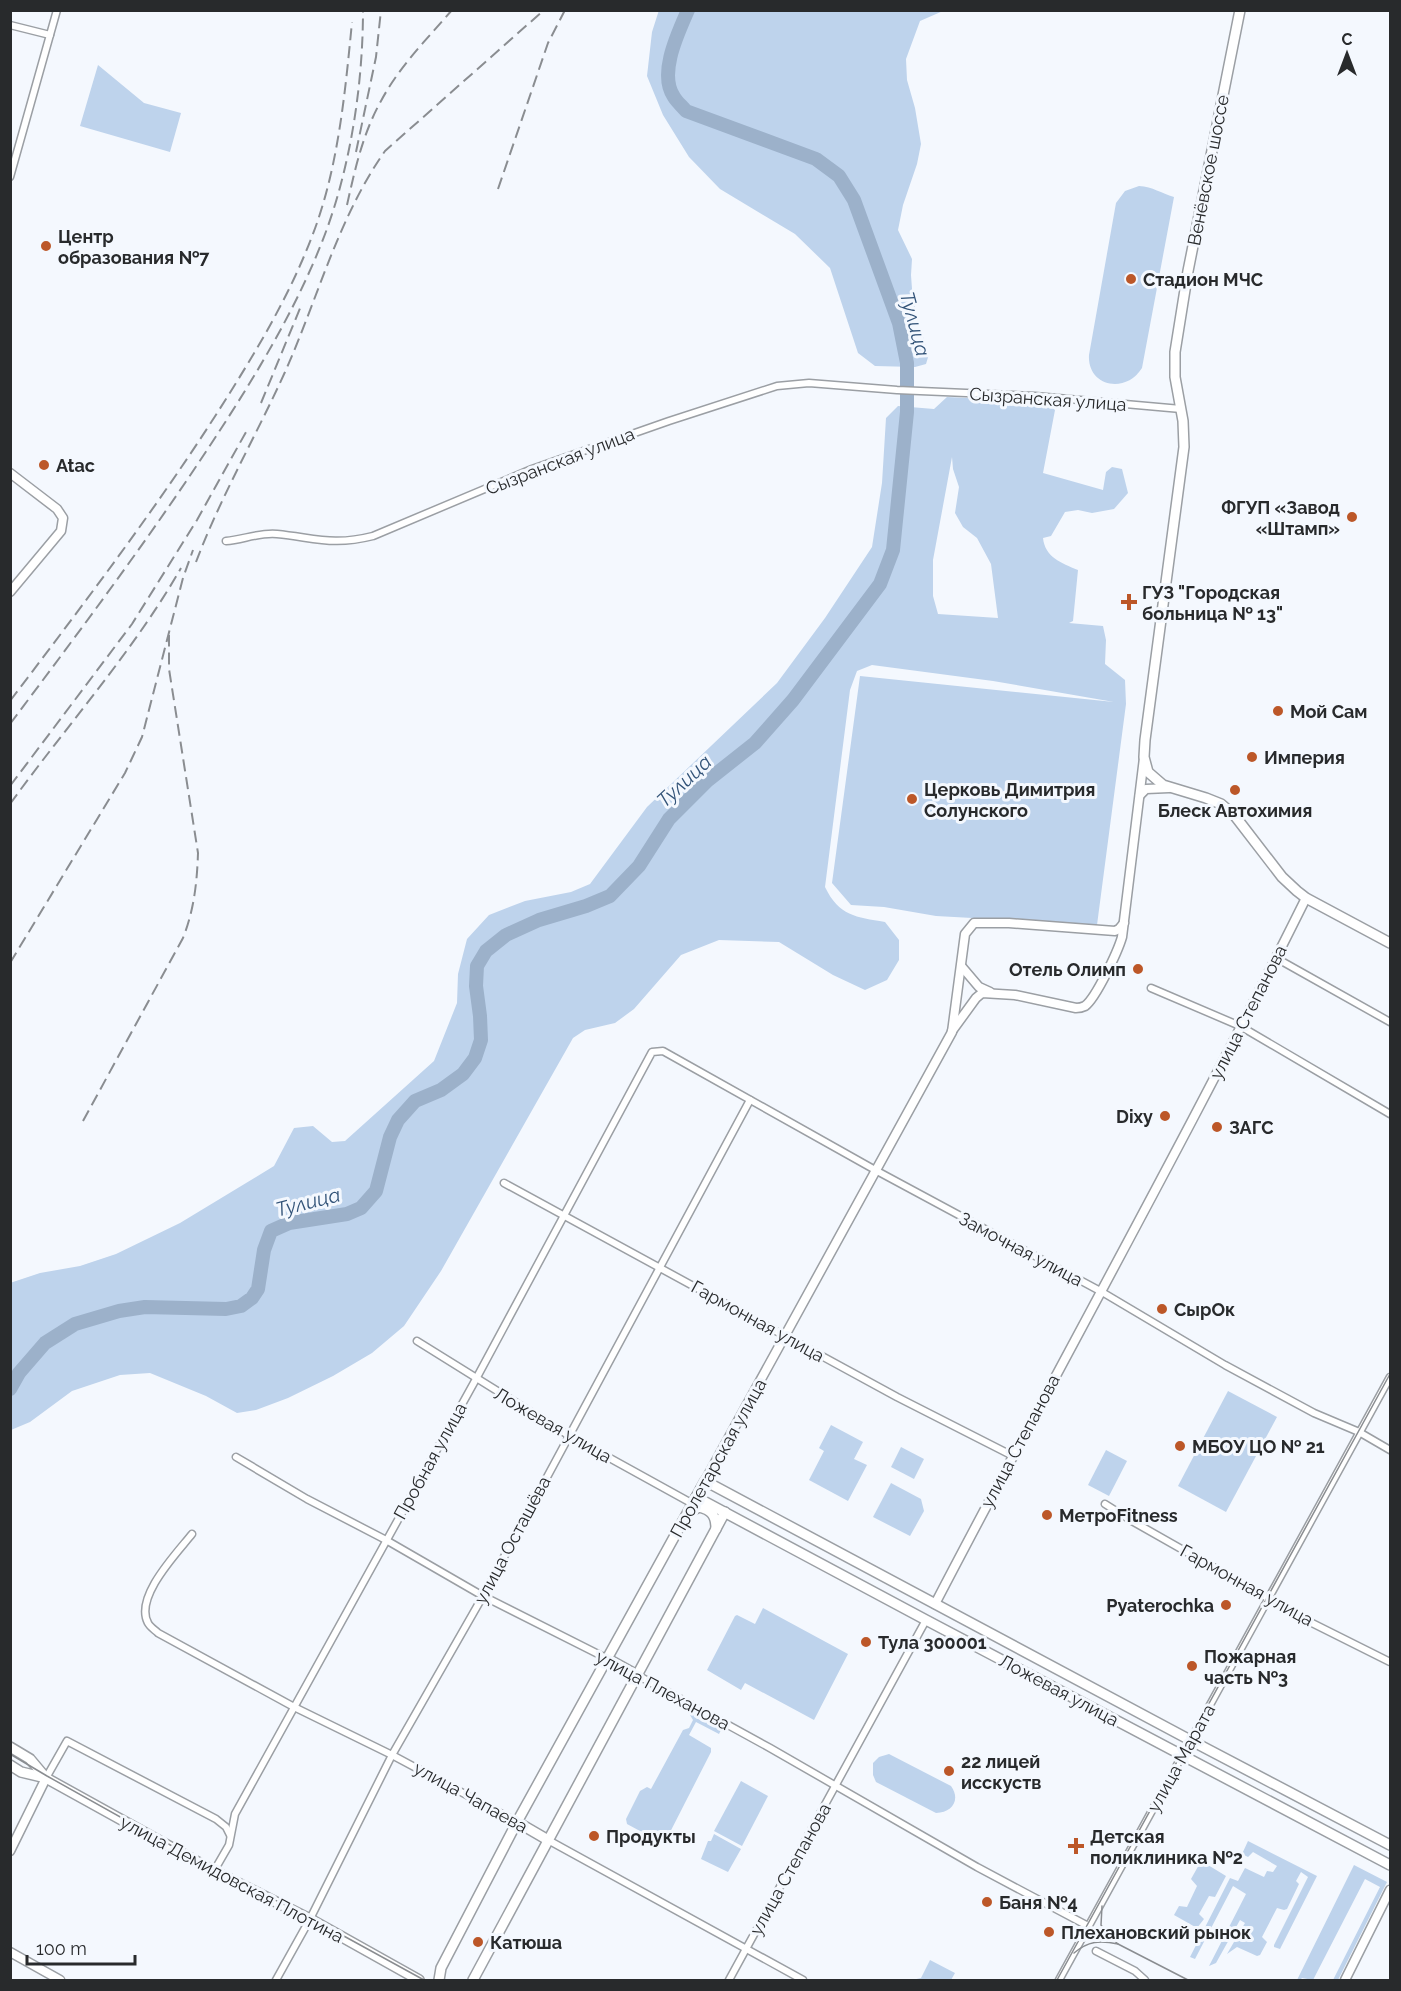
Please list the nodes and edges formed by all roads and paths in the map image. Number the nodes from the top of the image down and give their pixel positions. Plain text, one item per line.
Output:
1 (57, 10) edge
2 (1240, 10) edge
3 (10, 25) edge
4 (50, 35) junction
5 (10, 177) edge
6 (1181, 409) junction
7 (10, 473) edge
8 (226, 541) dead end
9 (10, 592) edge
10 (1144, 757) junction
11 (1171, 788) junction
12 (1140, 796) junction
13 (1306, 898) junction
14 (1124, 923) junction
15 (1390, 943) edge
16 (1276, 958) junction
17 (962, 967) junction
18 (1151, 988) dead end
19 (990, 993) junction
20 (1390, 1022) edge
21 (1240, 1026) junction
22 (952, 1032) junction
23 (652, 1052) joint
24 (750, 1100) junction
25 (1390, 1114) edge
26 (877, 1171) junction
27 (504, 1183) dead end
28 (563, 1215) junction
29 (661, 1268) junction
30 (1102, 1292) junction
31 (786, 1336) junction
32 (417, 1341) dead end
33 (1390, 1377) edge
34 (476, 1379) junction
35 (1360, 1433) junction
36 (568, 1435) junction
37 (1390, 1450) edge
38 (1013, 1456) junction
39 (236, 1457) dead end
40 (705, 1481) junction
41 (692, 1504) junction
42 (1105, 1504) dead end
43 (725, 1512) junction
44 (716, 1529) junction
45 (192, 1534) dead end
46 (386, 1540) junction
47 (483, 1596) junction
48 (1269, 1597) junction
49 (935, 1604) junction
50 (926, 1620) junction
51 (608, 1659) junction
52 (1390, 1662) edge
53 (637, 1675) junction
54 (1083, 1683) junction
55 (1075, 1698) junction
56 (294, 1707) junction
57 (1190, 1740) junction
58 (10, 1747) edge
59 (392, 1755) junction
60 (1182, 1755) junction
61 (10, 1766) edge
62 (46, 1778) junction
63 (836, 1785) junction
64 (517, 1822) junction
65 (230, 1836) junction
66 (548, 1840) junction
67 (1390, 1845) edge
68 (10, 1851) edge
69 (1390, 1864) edge
70 (214, 1871) junction
71 (1390, 1890) edge
72 (310, 1919) junction
73 (1088, 1926) junction
74 (747, 1948) junction
75 (1096, 1951) dead end
76 (10, 1952) edge
77 (60, 1980) edge
78 (276, 1980) edge
79 (419, 1980) edge
80 (439, 1980) edge
81 (473, 1980) edge
82 (729, 1980) edge
83 (803, 1980) edge
84 (1059, 1980) edge
85 (1145, 1980) edge
86 (1345, 1980) edge

1 - 4 street
2 - 6 main road, Венёвское шоссе
3 - 4 street
4 - 5 street
6 - 8 street, Сызранская улица
6 - 10 main road, Венёвское шоссе
7 - 9 street
10 - 11 main road
10 - 12 street
11 - 12 street
11 - 13 main road
12 - 14 street
13 - 15 main road
13 - 16 street, улица Степанова
14 - 17 street, Пролетарская улица
14 - 19 street
16 - 20 street
16 - 21 street, улица Степанова
17 - 19 street
17 - 22 street, Пролетарская улица
18 - 21 street
19 - 22 street
21 - 25 street
21 - 30 street, улица Степанова
22 - 26 street, Пролетарская улица
23 - 24 street, Замочная улица
23 - 28 street, Пробная улица
24 - 26 street, Замочная улица
24 - 29 street, улица Осташёва
26 - 30 street, Замочная улица
26 - 31 street, Пролетарская улица
27 - 28 street, Гармонная улица
28 - 29 street, Гармонная улица
28 - 34 street, Пробная улица
29 - 31 street, Гармонная улица
29 - 36 street, улица Осташёва
30 - 35 street, Замочная улица
30 - 38 street, улица Степанова
31 - 38 street, Гармонная улица
31 - 40 street, Пролетарская улица
32 - 34 street, Ложевая улица
33 - 35 street, улица Марата
34 - 36 street, Ложевая улица
34 - 46 street, Пробная улица
35 - 37 street, Замочная улица
35 - 48 street, улица Марата
36 - 41 street, Ложевая улица
36 - 47 street, улица Осташёва
38 - 49 street, улица Степанова
39 - 46 street, улица Плеханова
40 - 41 main road, Пролетарская улица
40 - 49 main road, Ложевая улица
41 - 43 main road, Ложевая улица
41 - 44 main road
41 - 51 main road, Пролетарская улица
42 - 48 street, Гармонная улица
43 - 44 main road, Пролетарская улица
43 - 50 main road, Ложевая улица
44 - 53 main road, Пролетарская улица
45 - 56 street, улица Чапаева
46 - 47 street, улица Плеханова
46 - 56 street, Пробная улица
47 - 51 street, улица Плеханова
47 - 59 street, улица Осташёва
48 - 52 street, Гармонная улица
48 - 57 street, улица Марата
49 - 50 main road, улица Степанова
49 - 54 main road, Ложевая улица
50 - 55 main road, Ложевая улица
50 - 63 street, улица Степанова
51 - 53 main road, улица Плеханова
51 - 64 main road, Пролетарская улица
53 - 63 street, улица Плеханова
53 - 66 main road, Пролетарская улица
54 - 55 main road
54 - 57 main road, Ложевая улица
55 - 60 main road, Ложевая улица
56 - 59 street, улица Чапаева
56 - 65 street, Пробная улица
57 - 60 street, улица Марата
57 - 67 main road, Ложевая улица
58 - 62 main road, улица Демидовская Плотина
59 - 64 street, улица Чапаева
59 - 72 street, улица Осташёва
60 - 69 main road, Ложевая улица
60 - 73 street, улица Марата
61 - 62 main road, улица Демидовская Плотина
62 - 65 street, улица Демидовская Плотина
62 - 68 street
62 - 70 main road, улица Демидовская Плотина
63 - 73 street, улица Плеханова
63 - 74 street, улица Степанова
64 - 66 main road, улица Чапаева
64 - 80 main road, Пролетарская улица
65 - 70 street, Пробная улица
66 - 74 street, улица Чапаева
66 - 81 main road, Пролетарская улица
70 - 72 main road, улица Демидовская Плотина
71 - 86 street
72 - 78 street, улица Осташёва
72 - 79 main road, улица Демидовская Плотина
73 - 84 street, улица Марата
74 - 82 street, улица Степанова
74 - 83 street, улица Чапаева
75 - 85 street
76 - 77 street

